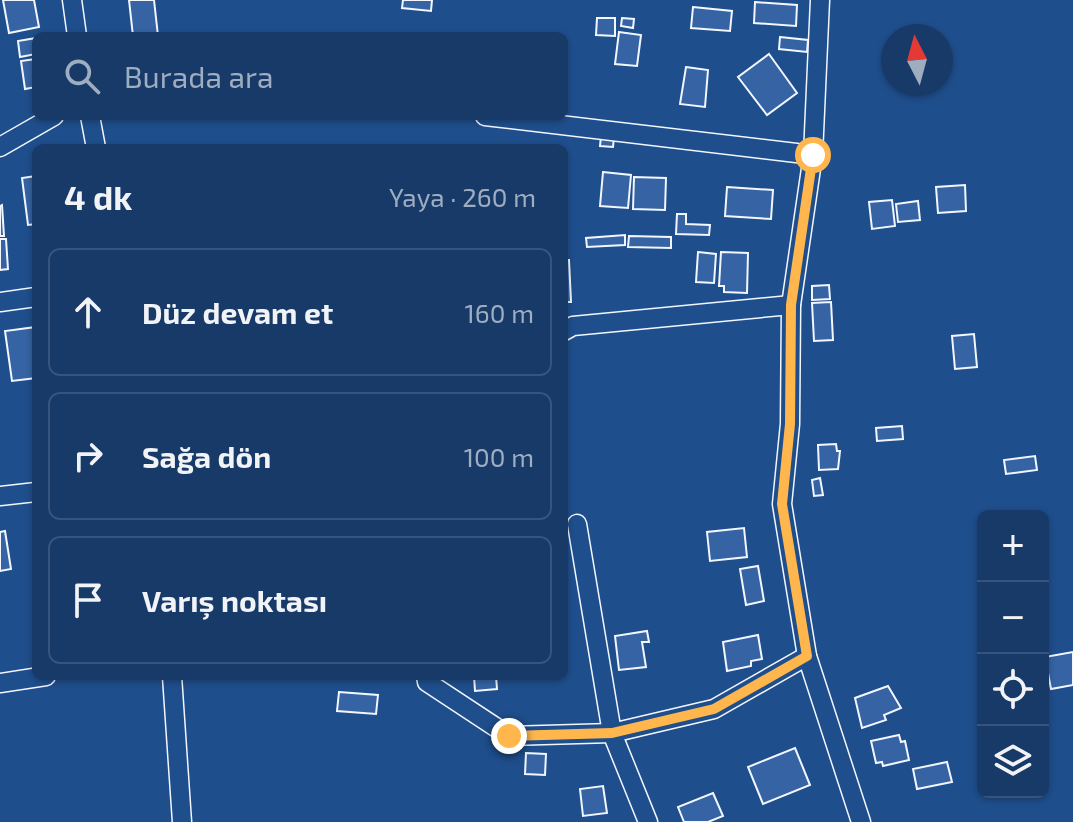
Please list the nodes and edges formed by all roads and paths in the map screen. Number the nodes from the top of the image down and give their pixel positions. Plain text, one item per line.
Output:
1 (72, 0) edge
2 (820, 0) edge
3 (76, 32) edge
4 (47, 120) edge
5 (91, 120) edge
6 (519, 120) edge
7 (95, 144) edge
8 (0, 147) edge
9 (813, 155) junction
10 (32, 298) edge
11 (0, 302) edge
12 (791, 305) junction
13 (568, 329) edge
14 (32, 492) edge
15 (0, 496) edge
16 (577, 524) dead end
17 (807, 656) junction
18 (32, 678) edge
19 (172, 680) edge
20 (427, 680) edge
21 (0, 683) edge
22 (612, 733) junction
23 (182, 822) edge
24 (648, 822) edge
25 (861, 822) edge

1 - 3 street
2 - 9 street
4 - 8 street
5 - 7 street
6 - 9 street
9 - 12 street
10 - 11 street
12 - 13 street
12 - 17 street
14 - 15 street
16 - 22 street
17 - 22 street
17 - 25 street
18 - 21 street
19 - 23 street
20 - 22 street
22 - 24 street

